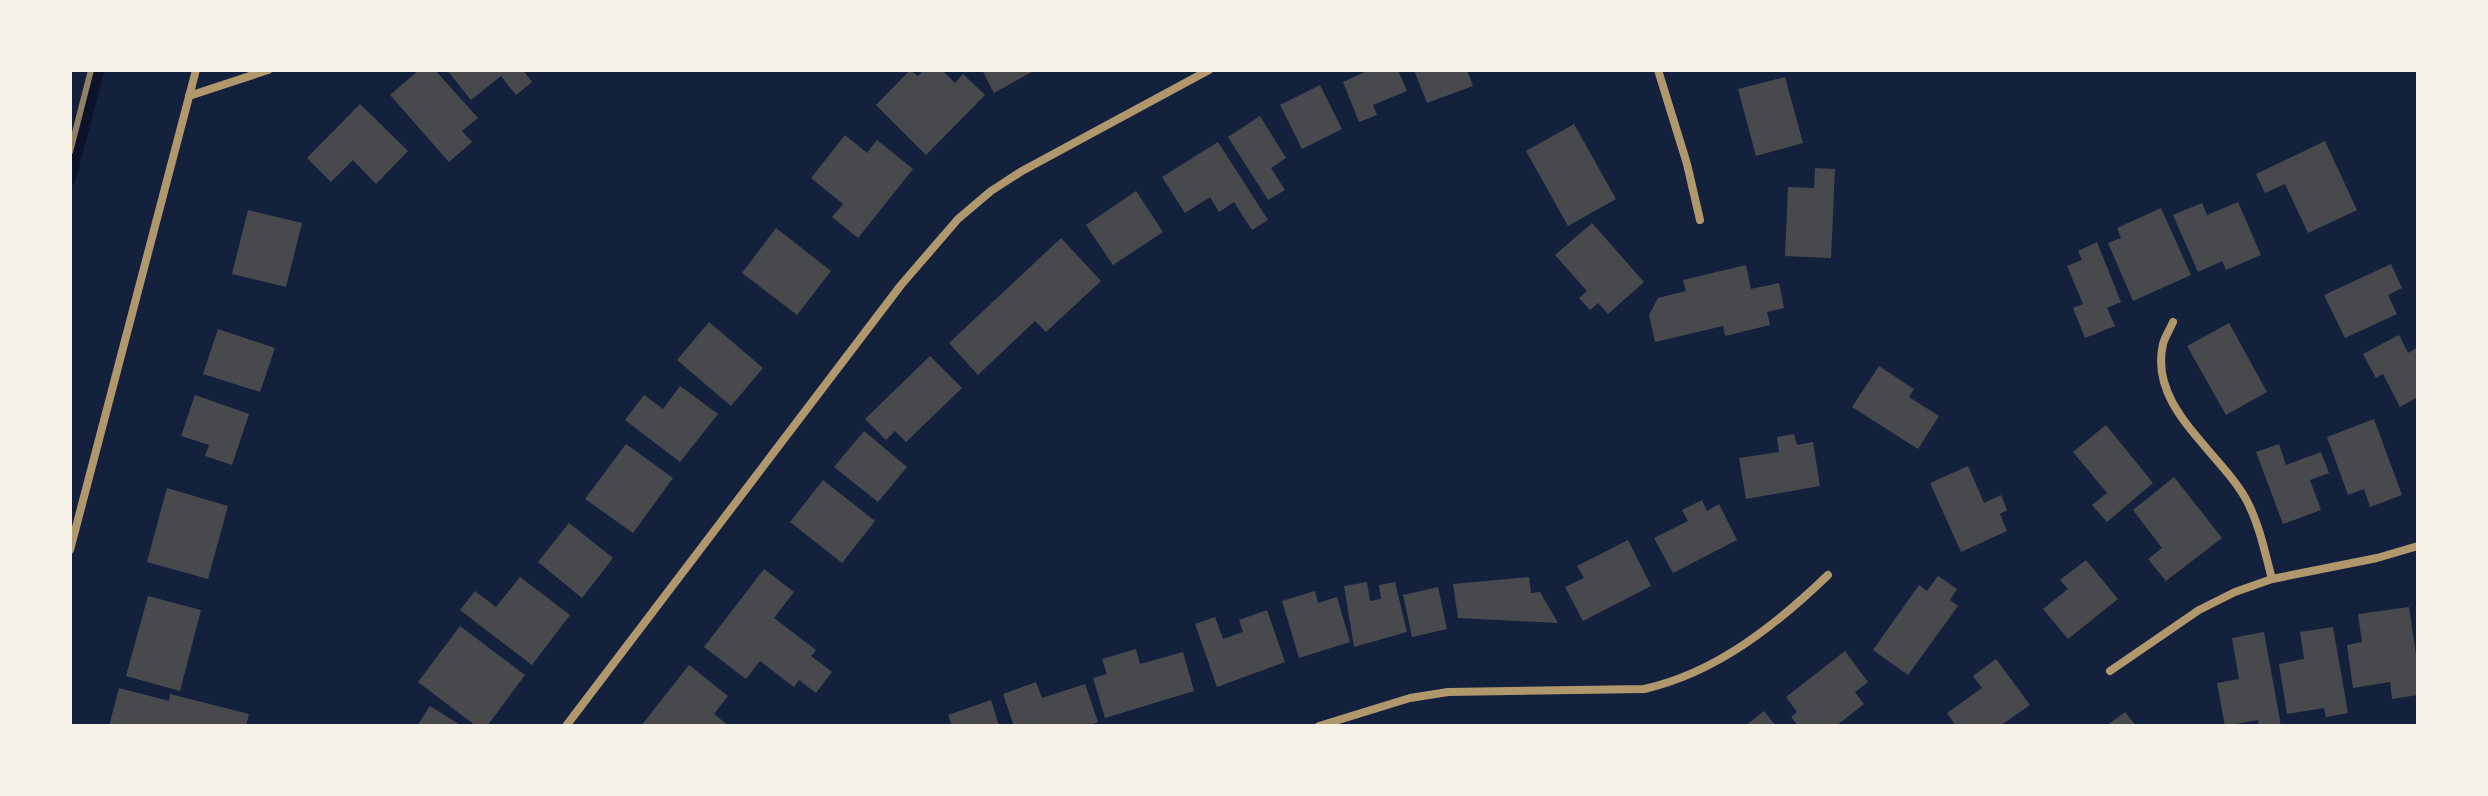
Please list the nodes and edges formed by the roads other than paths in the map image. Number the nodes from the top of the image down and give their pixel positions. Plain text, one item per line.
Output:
1 (196, 70) edge
2 (268, 70) edge
3 (1209, 70) edge
4 (1658, 70) edge
5 (189, 96) junction
6 (1700, 220) dead end
7 (2173, 322) dead end
8 (2418, 546) edge
9 (70, 550) edge
10 (1828, 575) dead end
11 (2272, 579) junction
12 (2110, 671) dead end
13 (566, 726) edge
14 (1319, 726) edge

1 - 5 street
2 - 5 street
3 - 13 street
4 - 6 street
5 - 9 street
7 - 11 street
8 - 11 street
10 - 14 street
11 - 12 street

